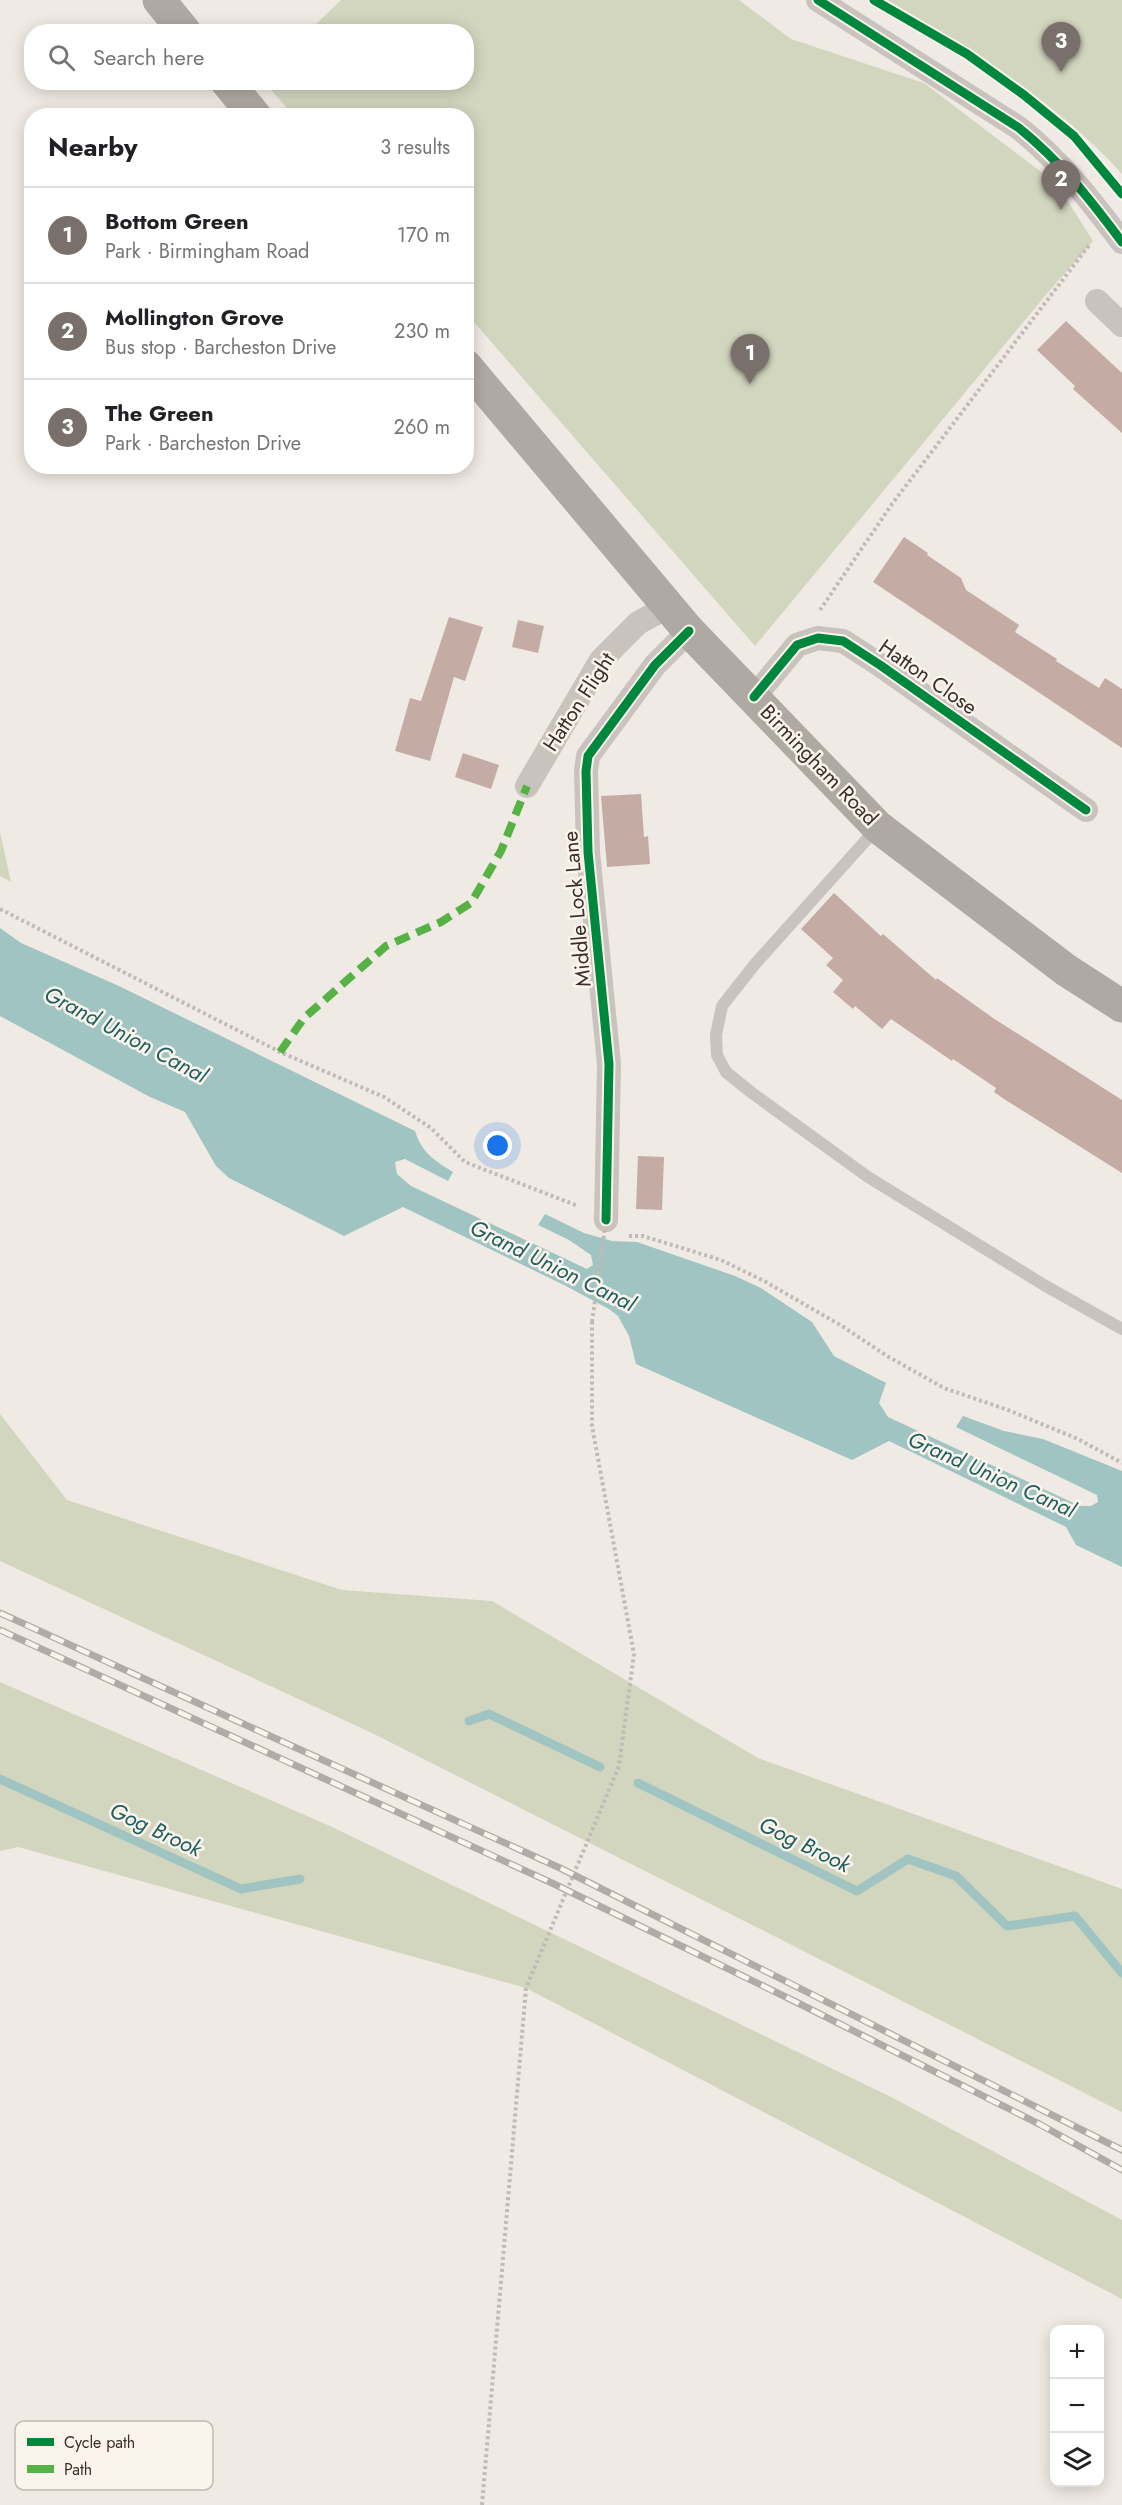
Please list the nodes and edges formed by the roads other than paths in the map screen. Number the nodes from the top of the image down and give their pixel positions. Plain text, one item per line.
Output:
1 (159, 0) edge
2 (818, 0) edge
3 (178, 24) edge
4 (234, 90) edge
5 (248, 108) edge
6 (1115, 233) edge
7 (1097, 301) dead end
8 (1122, 325) edge
9 (474, 375) edge
10 (669, 606) junction
11 (689, 631) junction
12 (754, 697) junction
13 (527, 786) dead end
14 (1086, 810) dead end
15 (878, 827) junction
16 (1122, 1006) edge
17 (606, 1228) road end
18 (1122, 1329) edge

1 - 3 highway
2 - 6 street
4 - 5 highway
7 - 8 street
9 - 10 highway, Birmingham Road
10 - 11 highway, Birmingham Road
10 - 13 street, Hatton Flight
11 - 12 highway, Birmingham Road
11 - 17 street, Middle Lock Lane
12 - 14 street, Hatton Close
12 - 15 highway, Birmingham Road
15 - 16 highway, Birmingham Road
15 - 18 lane

